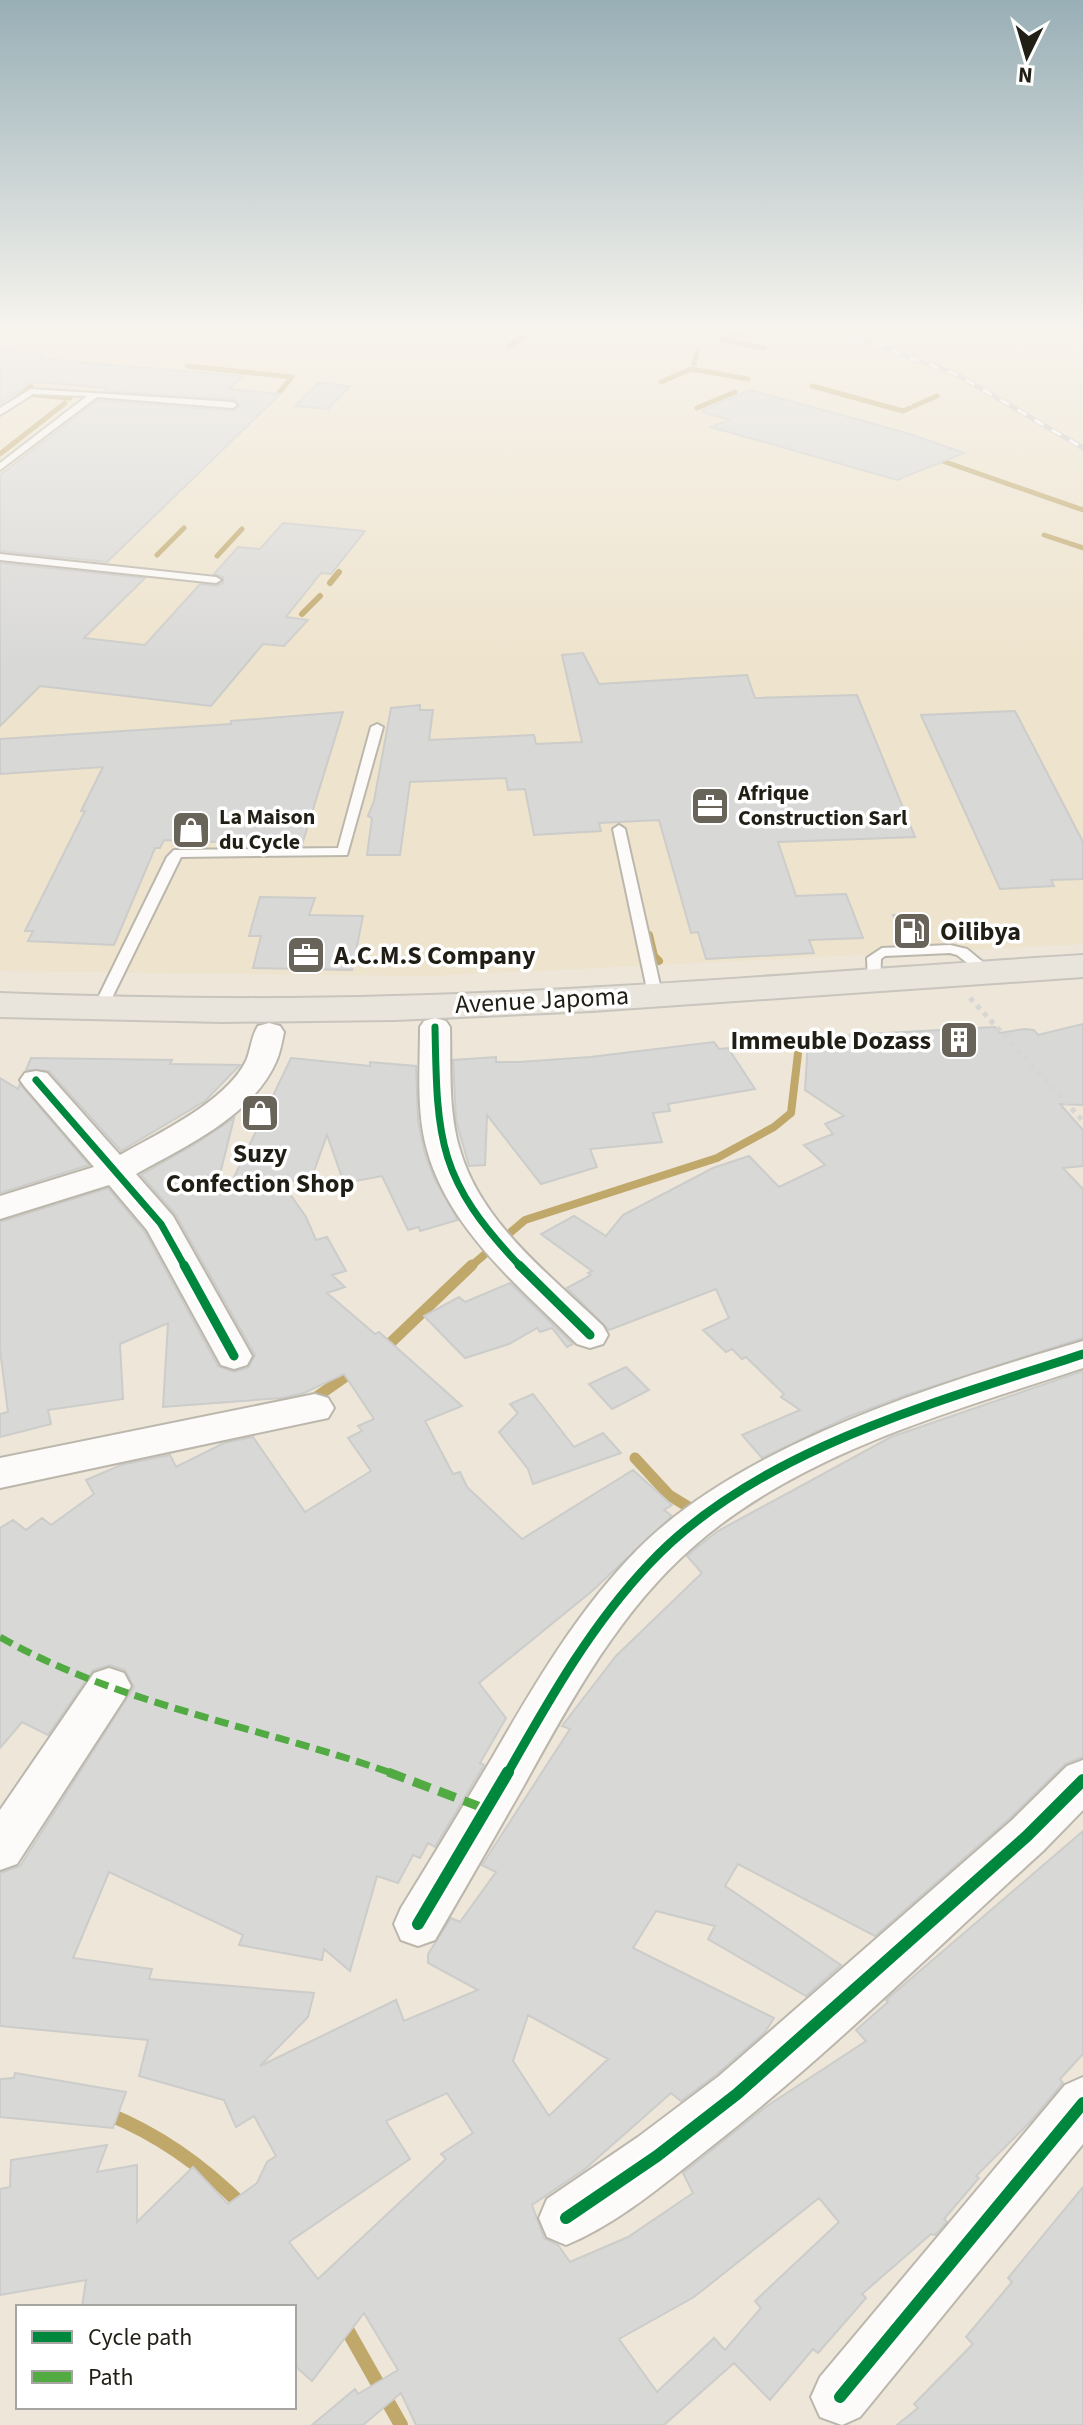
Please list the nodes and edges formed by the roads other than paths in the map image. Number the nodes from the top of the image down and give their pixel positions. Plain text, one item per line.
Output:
1 (31, 443) edge
2 (0, 467) edge
3 (0, 557) edge
4 (216, 580) dead end
5 (377, 727) dead end
6 (619, 829) dead end
7 (1083, 966) edge
8 (979, 985) junction
9 (854, 990) junction
10 (1083, 991) edge
11 (655, 994) junction
12 (0, 1005) edge
13 (100, 1008) junction
14 (435, 1027) junction
15 (0, 1029) edge
16 (269, 1032) junction
17 (36, 1080) dead end
18 (117, 1171) junction
19 (0, 1208) edge
20 (590, 1335) dead end
21 (1083, 1354) edge
22 (234, 1356) dead end
23 (315, 1408) dead end
24 (0, 1473) edge
25 (109, 1686) dead end
26 (1083, 1780) edge
27 (0, 1849) edge
28 (418, 1924) dead end
29 (1083, 2103) edge
30 (566, 2218) dead end
31 (840, 2397) dead end

1 - 2 lane
3 - 4 lane
5 - 13 lane
6 - 11 lane
7 - 8 main road, Avenue Japoma
8 - 9 main road, Avenue Japoma
8 - 10 main road, Avenue Japoma
9 - 11 main road, Avenue Japoma
9 - 14 main road, Avenue Japoma
11 - 13 main road, Avenue Japoma
12 - 13 main road, Avenue Japoma
14 - 16 main road, Avenue Japoma
14 - 20 street
15 - 16 main road, Avenue Japoma
16 - 18 street
17 - 18 street
18 - 19 street
18 - 22 street
21 - 28 street
23 - 24 street
25 - 27 street
26 - 30 street
29 - 31 street

